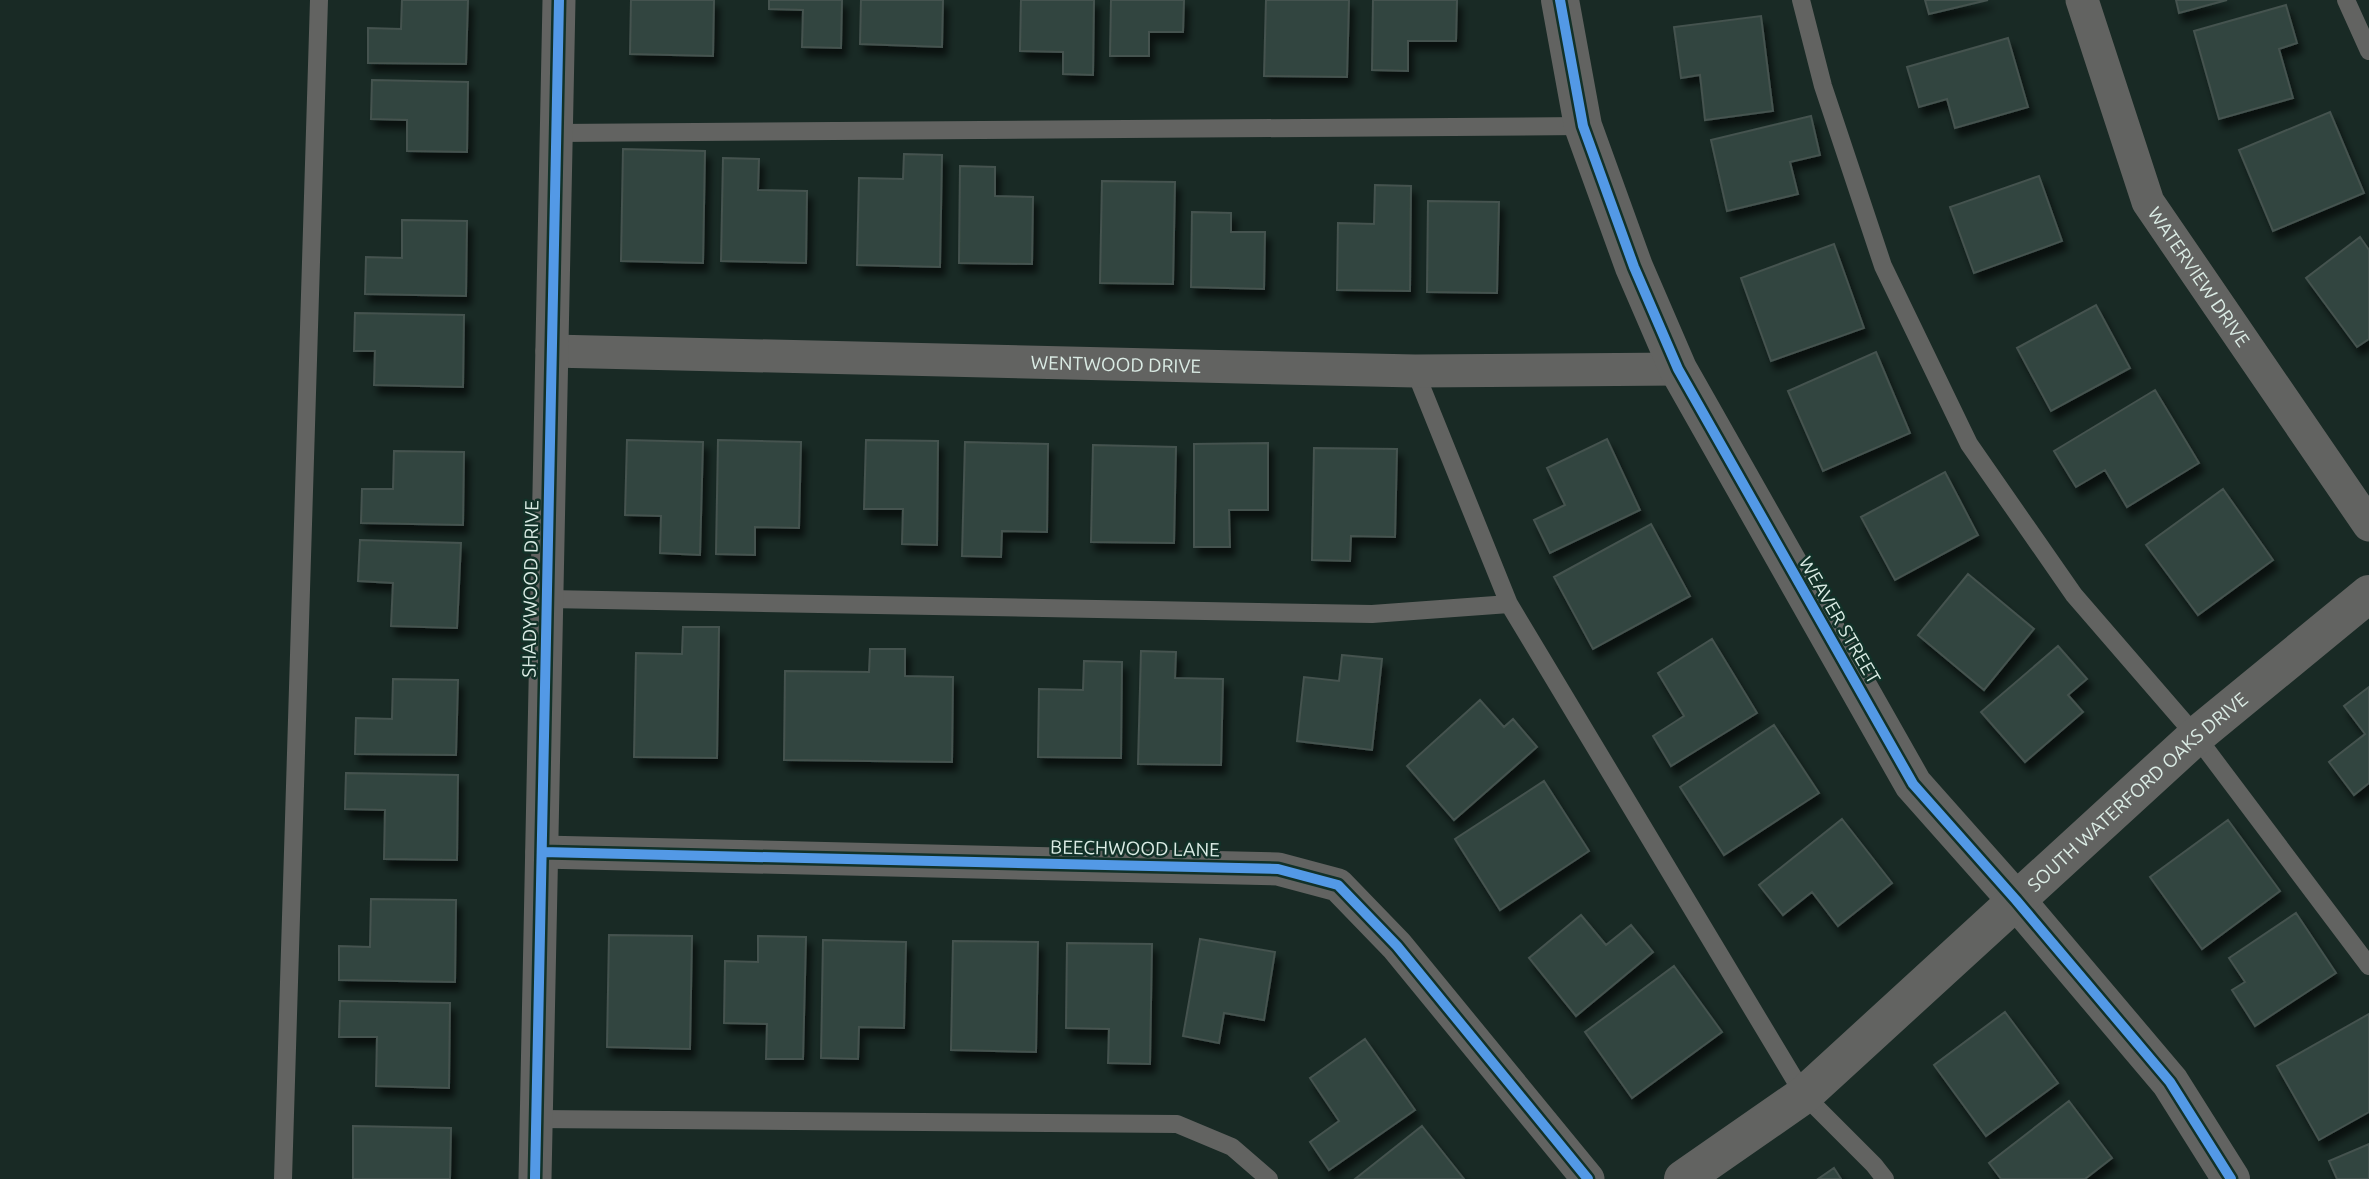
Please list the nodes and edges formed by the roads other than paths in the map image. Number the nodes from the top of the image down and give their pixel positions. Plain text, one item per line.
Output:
1 (319, 0) edge
2 (559, 0) edge
3 (1560, 0) edge
4 (1801, 0) edge
5 (2082, 0) edge
6 (2346, 0) edge
7 (2369, 51) edge
8 (1583, 126) junction
9 (556, 133) junction
10 (552, 351) junction
11 (1678, 369) junction
12 (1415, 371) junction
13 (2369, 525) edge
14 (2369, 594) edge
15 (548, 599) junction
16 (1509, 604) junction
17 (2196, 736) junction
18 (542, 852) junction
19 (2017, 900) junction
20 (2369, 967) edge
21 (1804, 1095) junction
22 (536, 1119) junction
23 (283, 1179) edge
24 (535, 1179) edge
25 (1269, 1179) edge
26 (1588, 1179) edge
27 (1683, 1179) edge
28 (1885, 1179) edge
29 (2231, 1179) edge

1 - 23 lane
2 - 9 street, SHADYWOOD DRIVE
3 - 8 street, WEAVER STREET
4 - 17 lane
5 - 13 street, WATERVIEW DRIVE
6 - 7 lane
8 - 9 lane
8 - 11 street, WEAVER STREET
9 - 10 street, SHADYWOOD DRIVE
10 - 12 street, WENTWOOD DRIVE
10 - 15 street, SHADYWOOD DRIVE
11 - 12 street, WENTWOOD DRIVE
11 - 19 street, WEAVER STREET
12 - 16 lane
14 - 17 street, SOUTH WATERFORD OAKS DRIVE
15 - 16 lane
15 - 18 street, SHADYWOOD DRIVE
16 - 21 lane
17 - 19 street, SOUTH WATERFORD OAKS DRIVE
17 - 20 lane
18 - 22 street, SHADYWOOD DRIVE
18 - 26 street, BEECHWOOD LANE
19 - 21 street, SOUTH WATERFORD OAKS DRIVE
19 - 29 street, WEAVER STREET
21 - 27 street, SOUTH WATERFORD OAKS DRIVE
21 - 28 lane
22 - 24 street, SHADYWOOD DRIVE
22 - 25 lane

